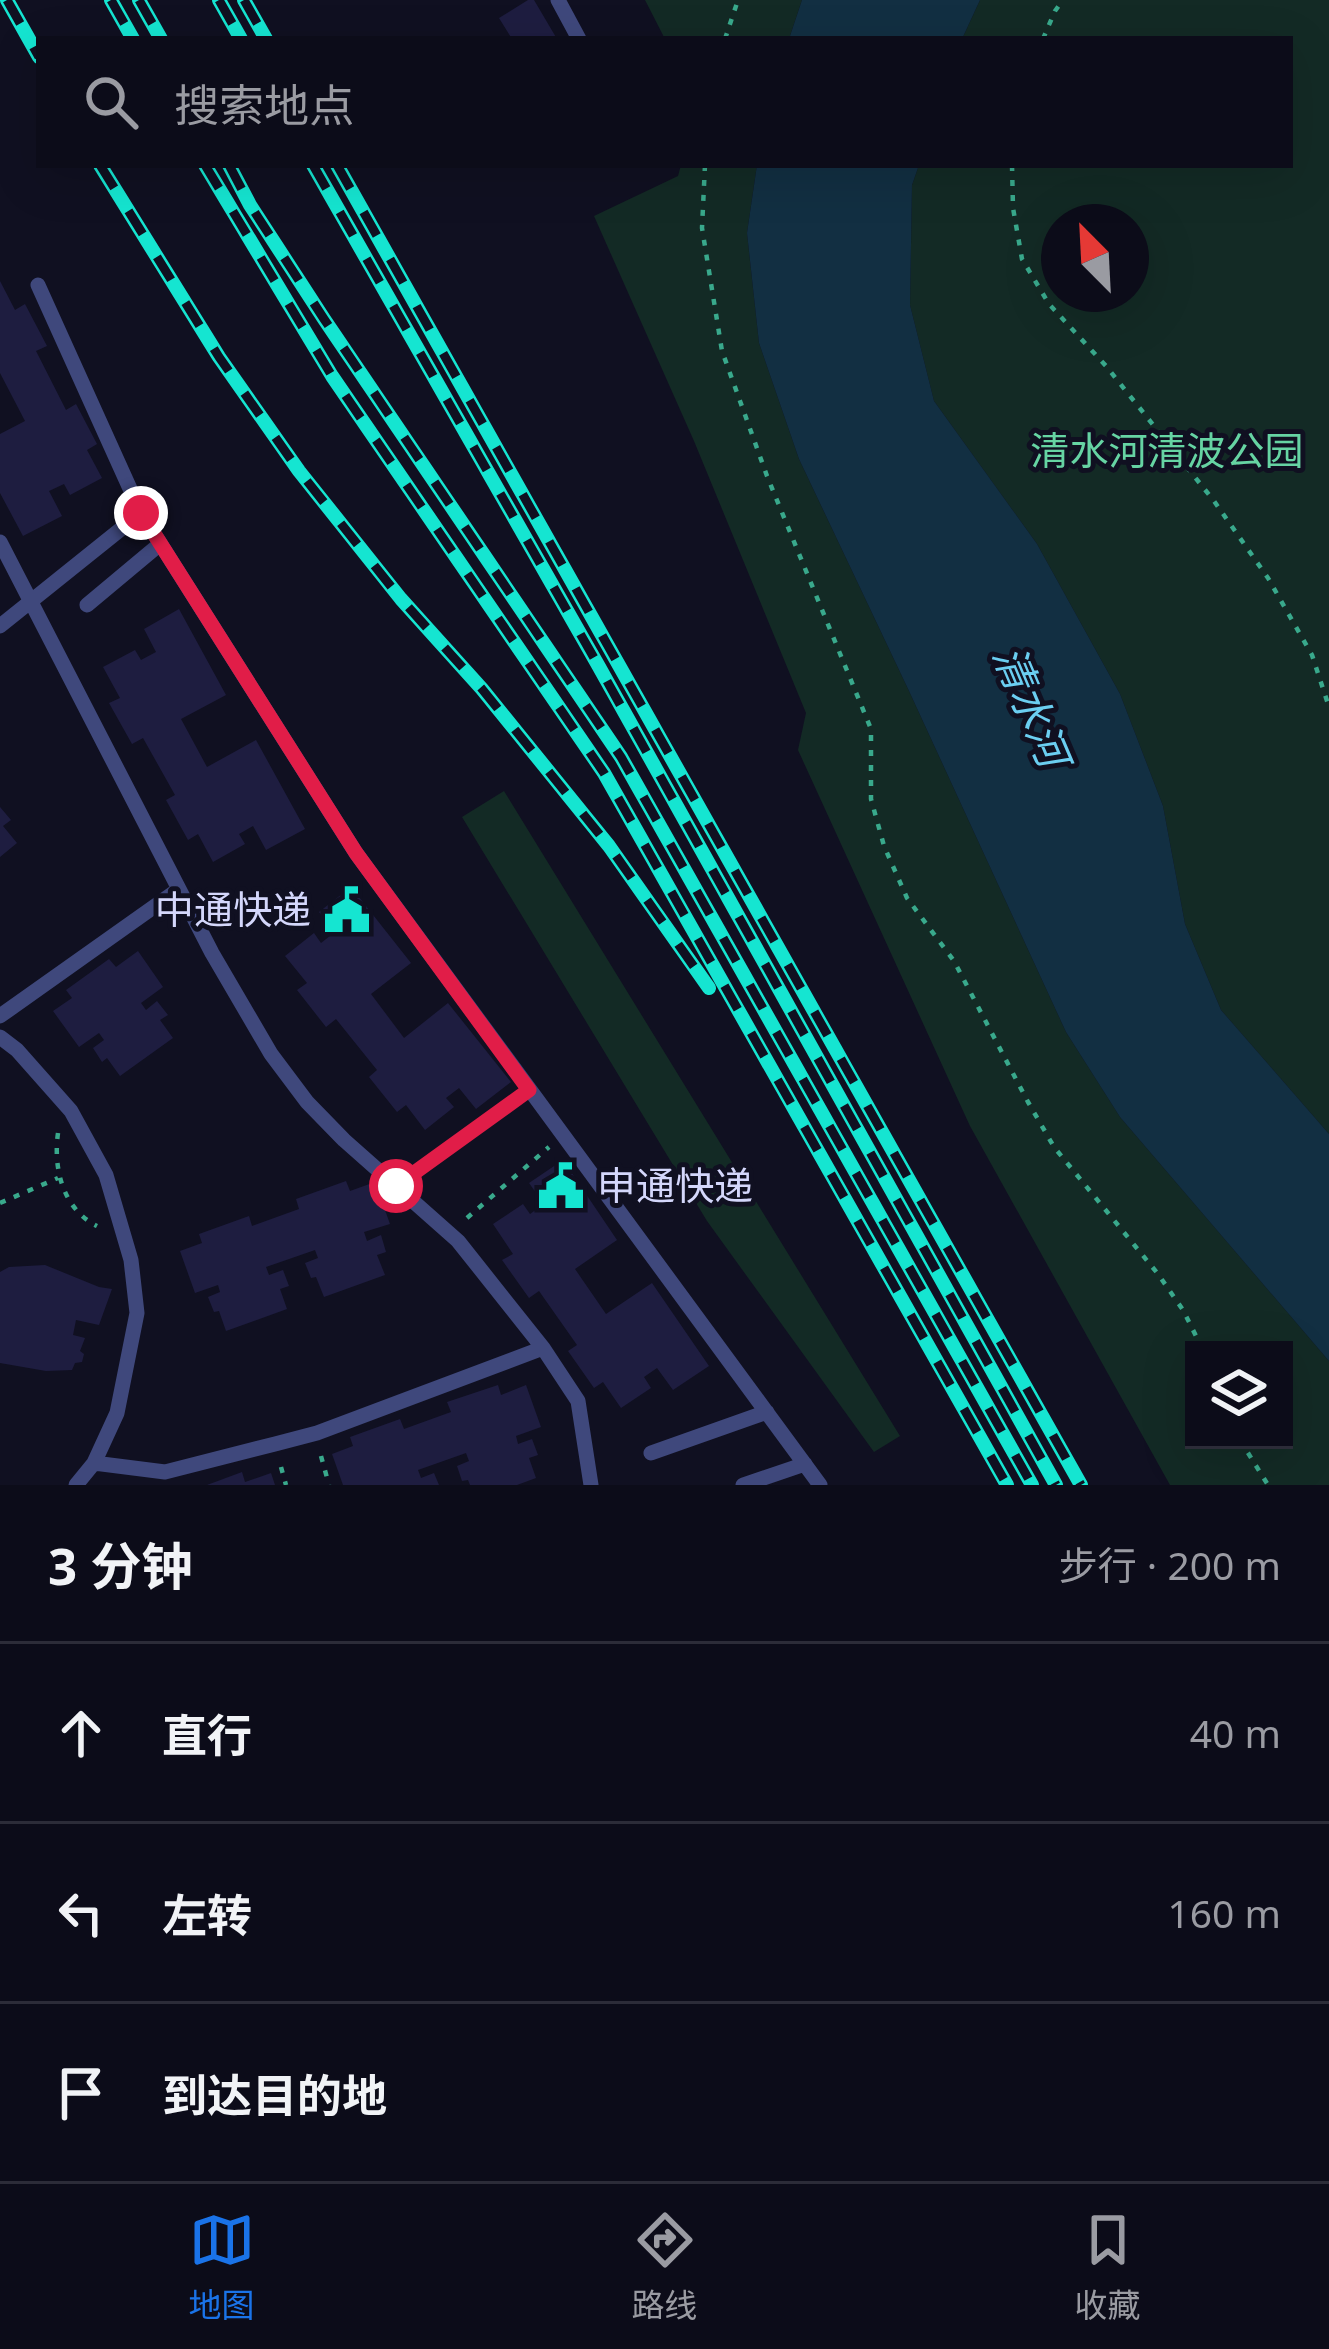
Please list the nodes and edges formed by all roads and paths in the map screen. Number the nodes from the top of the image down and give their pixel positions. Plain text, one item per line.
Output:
1 (558, 0) edge
2 (738, 0) edge
3 (1063, 0) edge
4 (577, 36) edge
5 (725, 36) edge
6 (1045, 36) edge
7 (705, 168) edge
8 (1012, 168) edge
9 (38, 285) dead end
10 (141, 513) junction
11 (0, 542) edge
12 (160, 544) junction
13 (31, 602) junction
14 (88, 605) dead end
15 (0, 626) edge
16 (1329, 707) edge
17 (179, 889) junction
18 (0, 1016) edge
19 (0, 1037) edge
20 (529, 1090) junction
21 (66, 1105) junction
22 (562, 1135) junction
23 (58, 1178) junction
24 (396, 1186) junction
25 (0, 1203) edge
26 (449, 1233) junction
27 (125, 1240) junction
28 (1198, 1341) edge
29 (544, 1348) junction
30 (767, 1412) junction
31 (315, 1434) junction
32 (1246, 1449) edge
33 (652, 1453) dead end
34 (94, 1463) junction
35 (805, 1464) junction
36 (76, 1485) edge
37 (329, 1485) edge
38 (591, 1485) edge
39 (743, 1485) edge
40 (820, 1485) edge
41 (1268, 1485) edge

1 - 4 lane
2 - 5 path
3 - 6 path
7 - 28 path
8 - 16 path
9 - 10 lane
10 - 12 lane
10 - 13 lane
11 - 13 lane
12 - 14 lane
12 - 20 lane
13 - 15 lane
13 - 17 lane
17 - 18 lane
17 - 24 lane
19 - 21 lane
20 - 22 lane
20 - 24 path
21 - 23 path
21 - 27 lane
22 - 26 path
22 - 30 lane
23 - 25 path
23 - 27 path
24 - 26 lane
26 - 29 lane
27 - 34 lane
29 - 31 lane
29 - 38 lane
30 - 33 lane
30 - 35 lane
31 - 34 lane
31 - 37 path
32 - 41 path
34 - 36 lane
35 - 39 lane
35 - 40 lane

